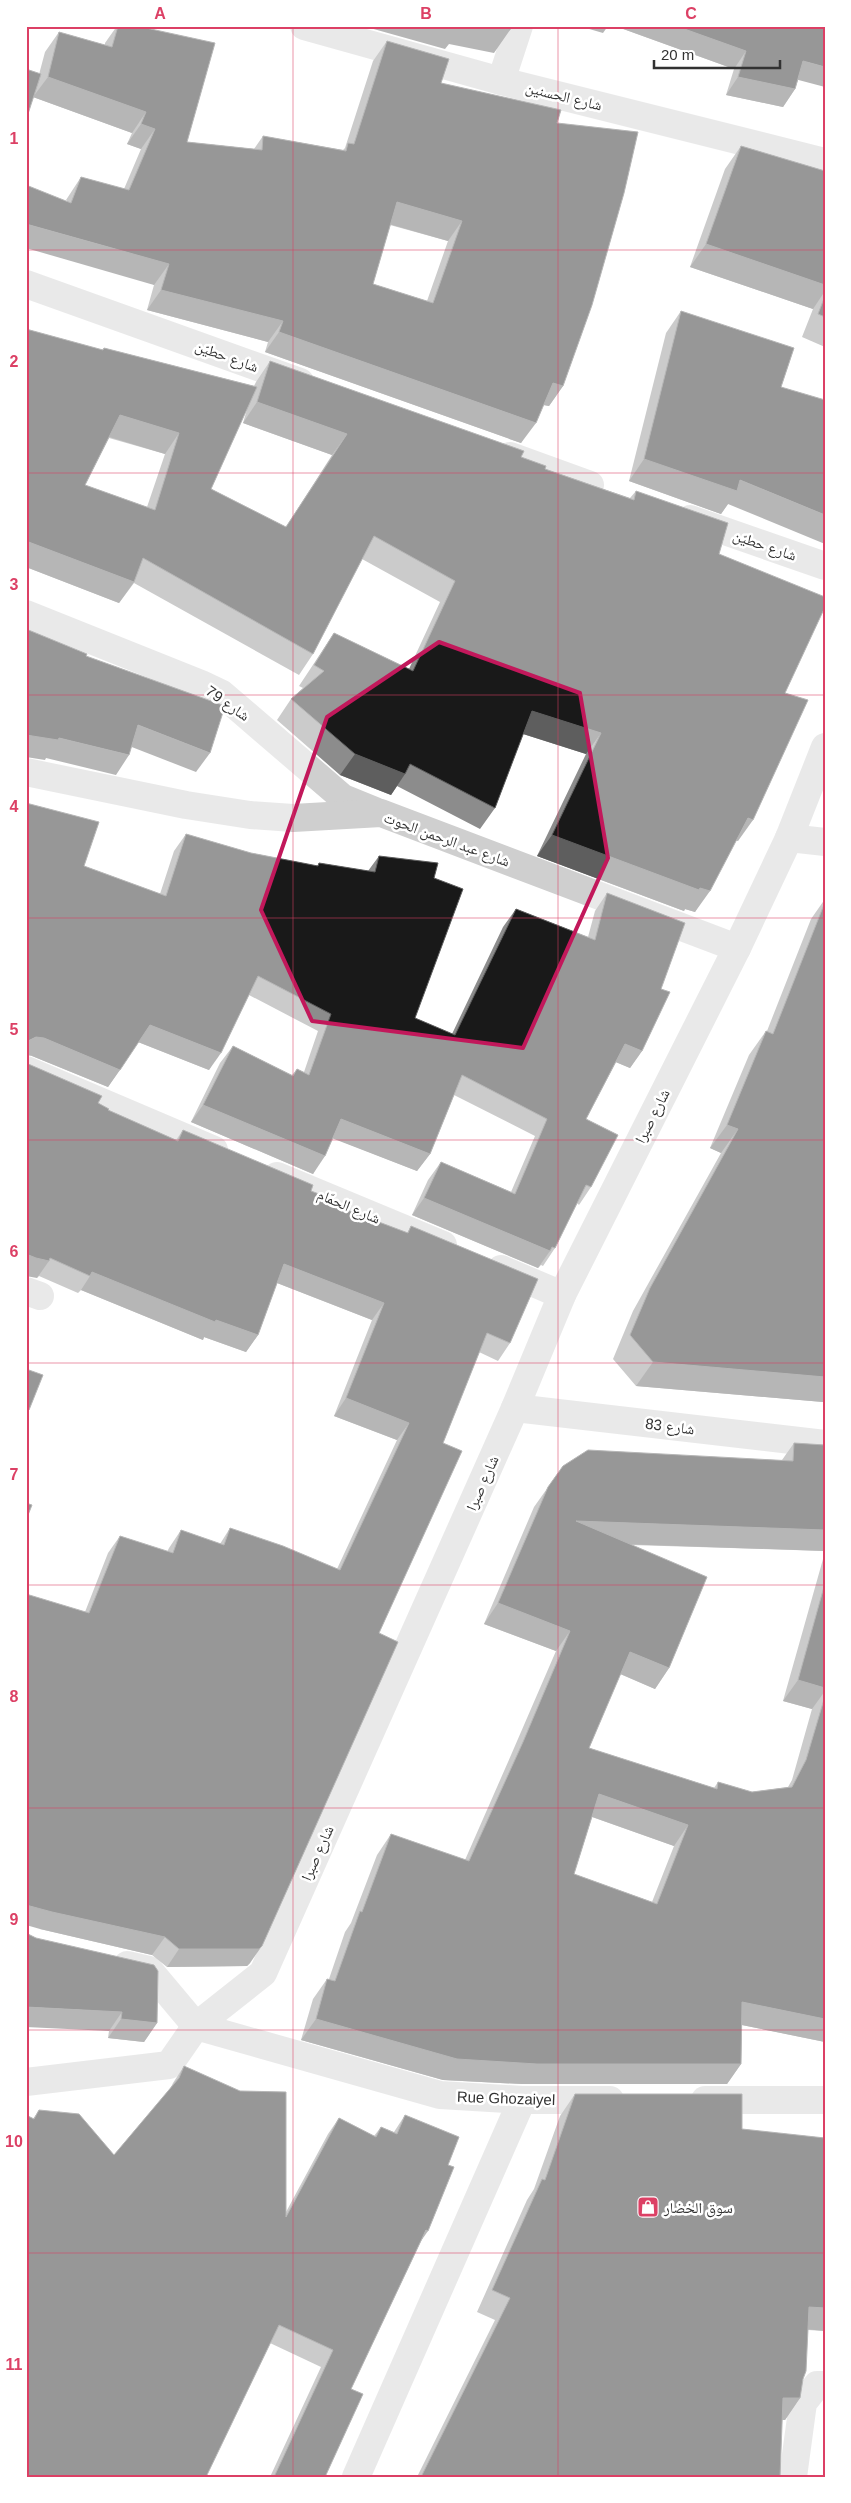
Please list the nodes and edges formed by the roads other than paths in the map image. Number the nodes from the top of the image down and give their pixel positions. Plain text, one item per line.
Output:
1 (519, 26) edge
2 (314, 28) edge
3 (501, 81) junction
4 (825, 162) edge
5 (26, 284) edge
6 (321, 389) edge
7 (489, 449) edge
8 (610, 492) edge
9 (666, 511) edge
10 (825, 566) edge
11 (26, 614) edge
12 (825, 747) edge
13 (26, 772) edge
14 (381, 813) junction
15 (789, 838) junction
16 (825, 842) edge
17 (737, 948) junction
18 (26, 1070) edge
19 (562, 1295) junction
20 (515, 1408) junction
21 (825, 1444) edge
22 (102, 1959) edge
23 (196, 2026) junction
24 (26, 2082) edge
25 (522, 2100) junction
26 (639, 2100) edge
27 (678, 2100) edge
28 (825, 2100) edge
29 (825, 2385) edge
30 (356, 2477) edge
31 (793, 2477) edge

1 - 3 street
2 - 3 street, شارع الحسنين
3 - 4 street, شارع الحسنين
5 - 6 street, شارع حطيّن
7 - 8 street
9 - 10 street, شارع حطيّن
11 - 14 street, شارع 79
12 - 15 street, شارع صبرا
13 - 14 street, شارع عبد الرحمن الحوت
14 - 17 street, شارع عبد الرحمن الحوت
15 - 16 street
15 - 17 street, شارع صبرا
17 - 19 street, شارع صبرا
18 - 19 street, شارع الحمّام
19 - 20 street, شارع صبرا
20 - 21 street, شارع 83
20 - 23 street, شارع صبرا
22 - 23 street
23 - 24 street, شارع صبرا
23 - 25 street, Rue Ghozaiyel
25 - 26 street, Rue Ghozaiyel
25 - 30 street
27 - 28 street
29 - 31 street

